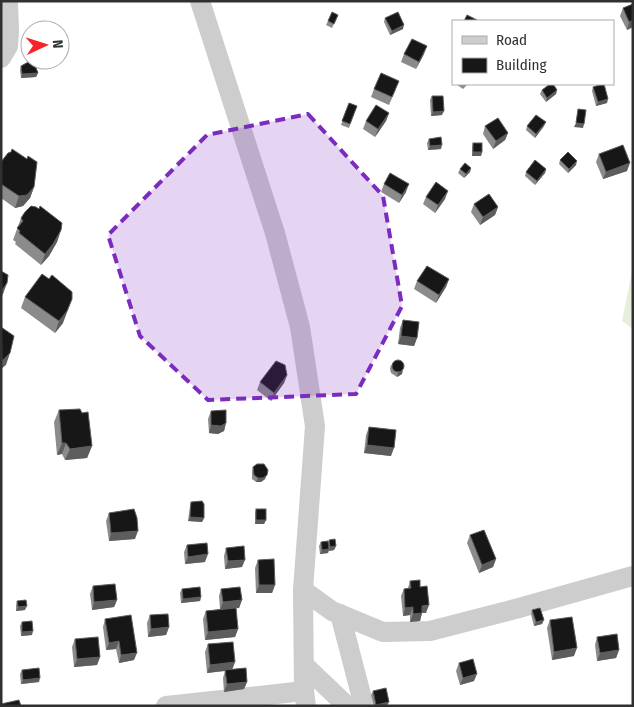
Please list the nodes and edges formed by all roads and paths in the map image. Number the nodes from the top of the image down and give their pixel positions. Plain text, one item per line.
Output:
1 (8, 1) edge
2 (200, 1) edge
3 (1, 58) edge
4 (633, 576) edge
5 (303, 590) junction
6 (340, 614) junction
7 (304, 664) junction
8 (305, 698) edge
9 (166, 706) edge
10 (347, 706) edge
11 (364, 706) edge

1 - 3 street
2 - 5 street
4 - 6 street
5 - 6 street
5 - 7 street
6 - 11 street
7 - 8 street
7 - 10 street
8 - 9 street

